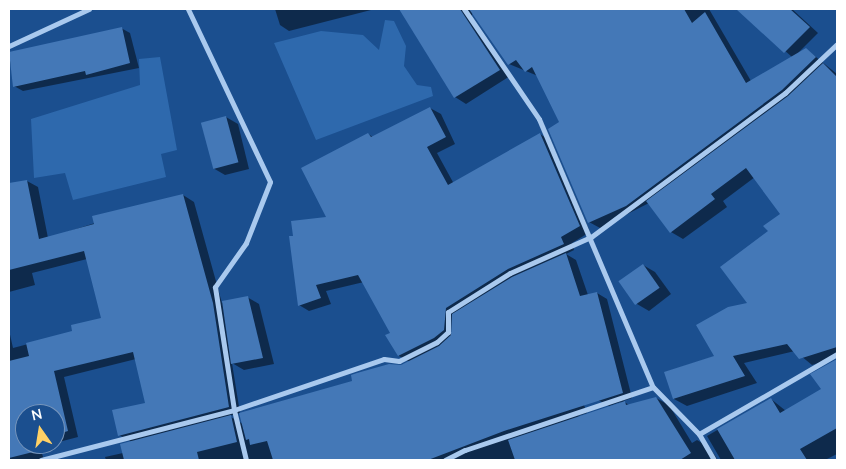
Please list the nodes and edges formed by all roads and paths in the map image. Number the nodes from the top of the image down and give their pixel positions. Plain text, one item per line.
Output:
1 (89, 9) edge
2 (188, 9) edge
3 (464, 9) edge
4 (837, 44) edge
5 (9, 46) edge
6 (591, 237) junction
7 (837, 354) edge
8 (653, 387) junction
9 (234, 410) junction
10 (699, 434) junction
11 (43, 460) edge
12 (246, 460) edge
13 (445, 460) edge
14 (714, 460) edge

1 - 5 street
2 - 9 street
3 - 6 street
4 - 6 street
6 - 8 street
6 - 9 street
7 - 10 street
8 - 10 street
8 - 13 street
9 - 11 street
9 - 12 street
10 - 14 street

